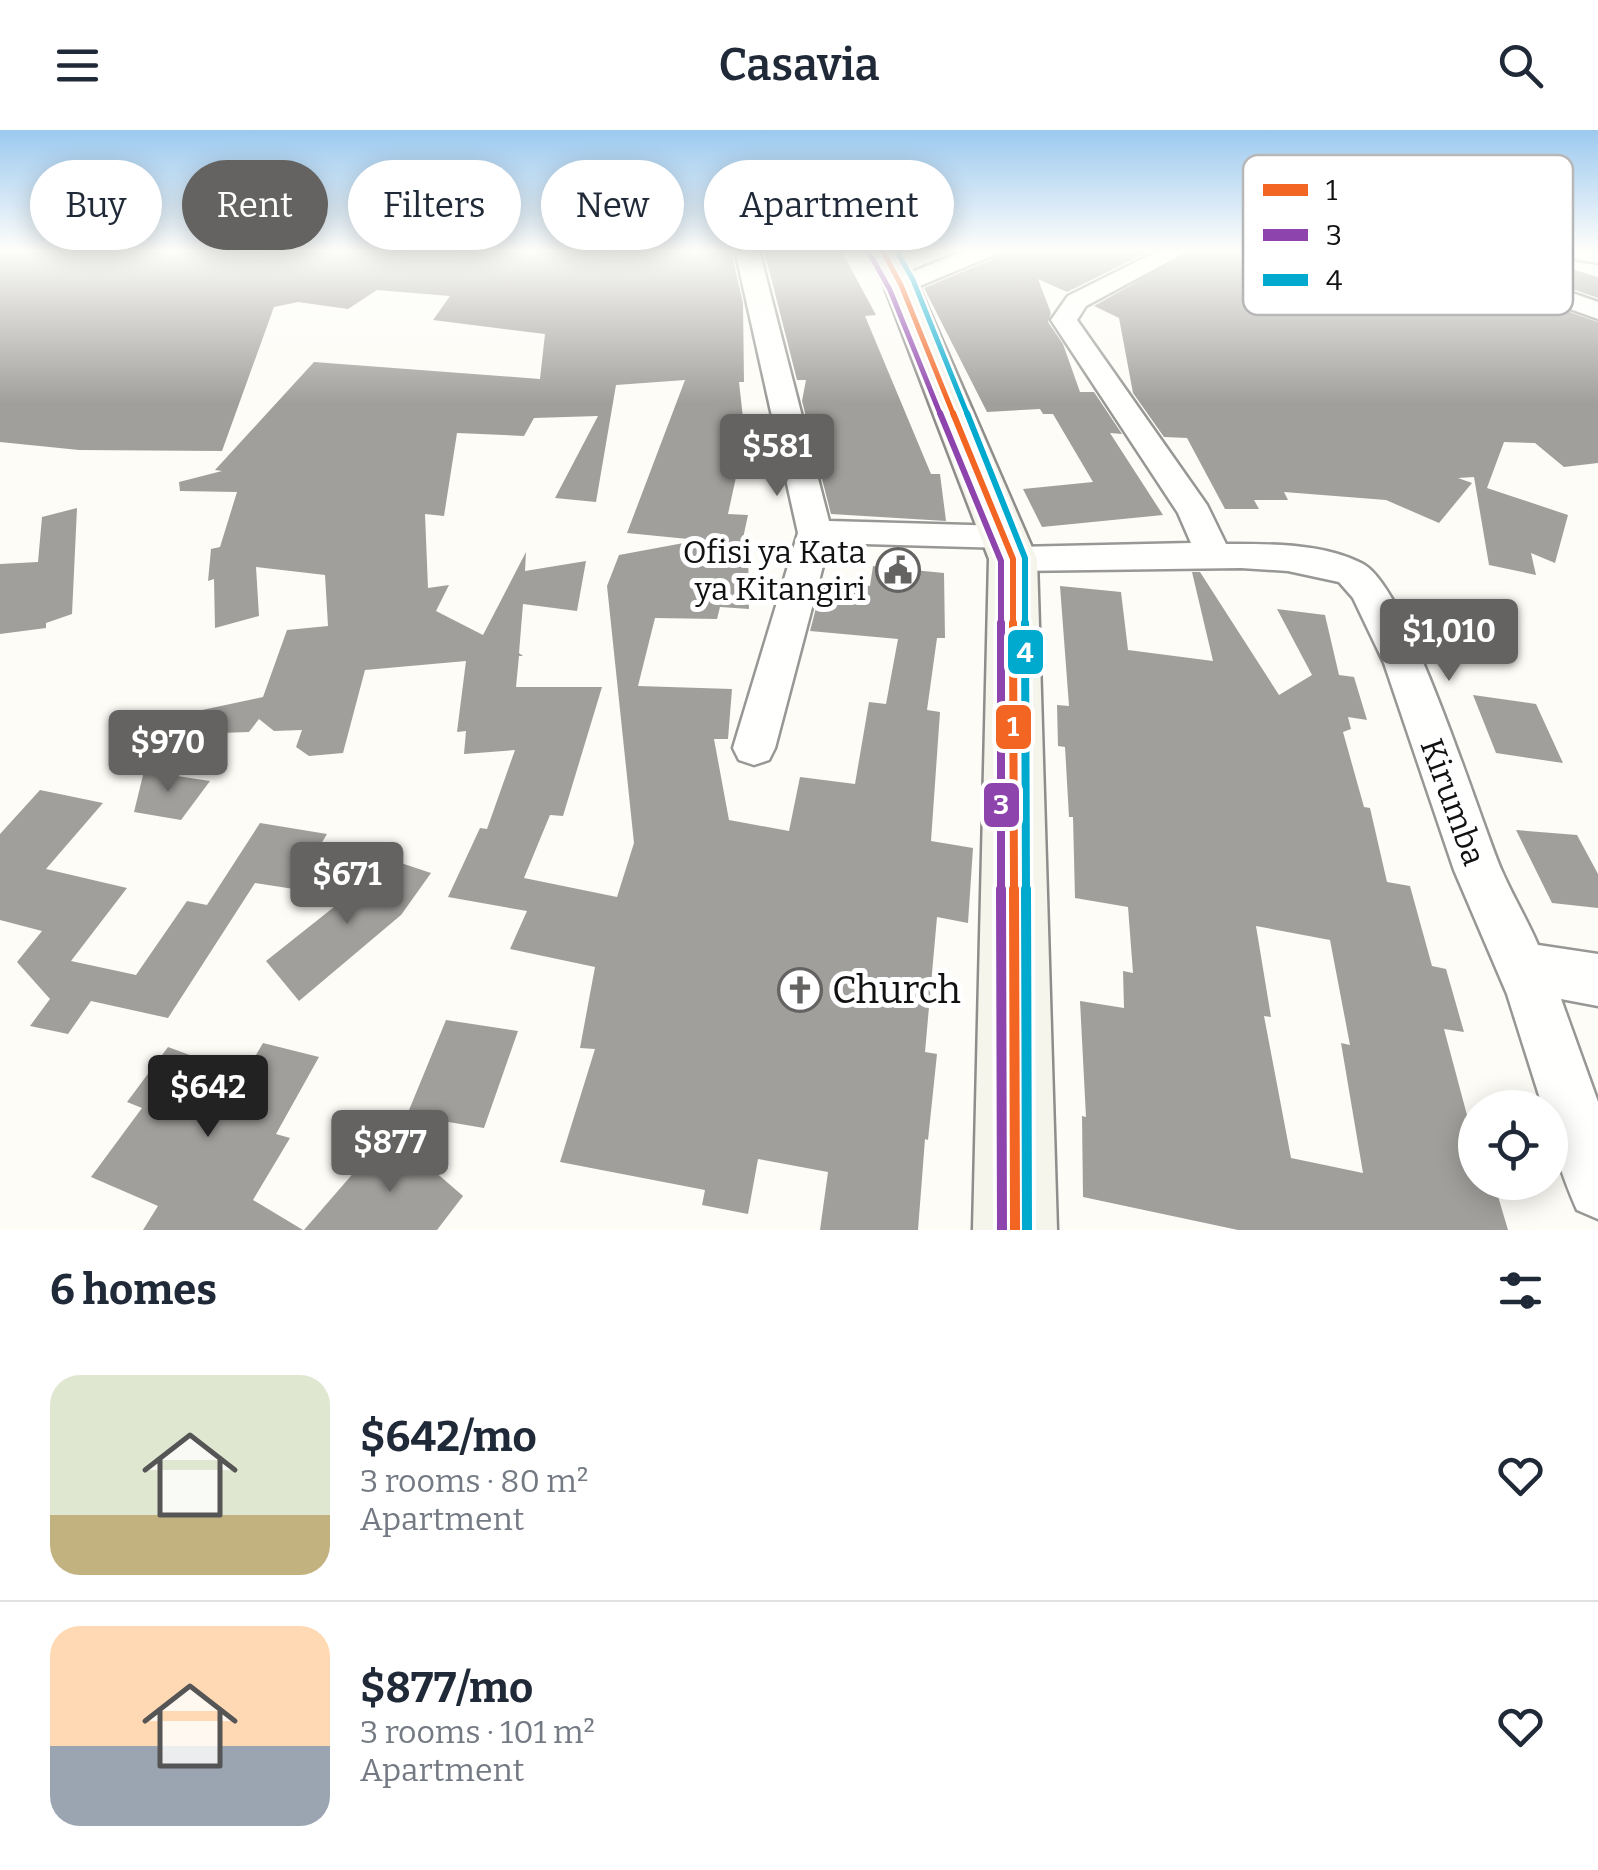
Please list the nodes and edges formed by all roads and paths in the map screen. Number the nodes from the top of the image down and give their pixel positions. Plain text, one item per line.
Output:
1 (759, 301) edge
2 (905, 301) edge
3 (1077, 301) edge
4 (1573, 302) edge
5 (1598, 311) edge
6 (816, 533) junction
7 (1009, 548) junction
8 (1215, 557) junction
9 (754, 748) dead end
10 (1523, 968) junction
11 (1598, 980) edge
12 (1598, 1188) edge
13 (1015, 1230) edge

1 - 6 street
2 - 7 main road
3 - 8 street
4 - 5 street
6 - 7 street, Kirumba
6 - 9 street
7 - 8 street, Kirumba
7 - 13 main road
8 - 10 street, Kirumba
10 - 11 street
10 - 12 street, Kirumba

